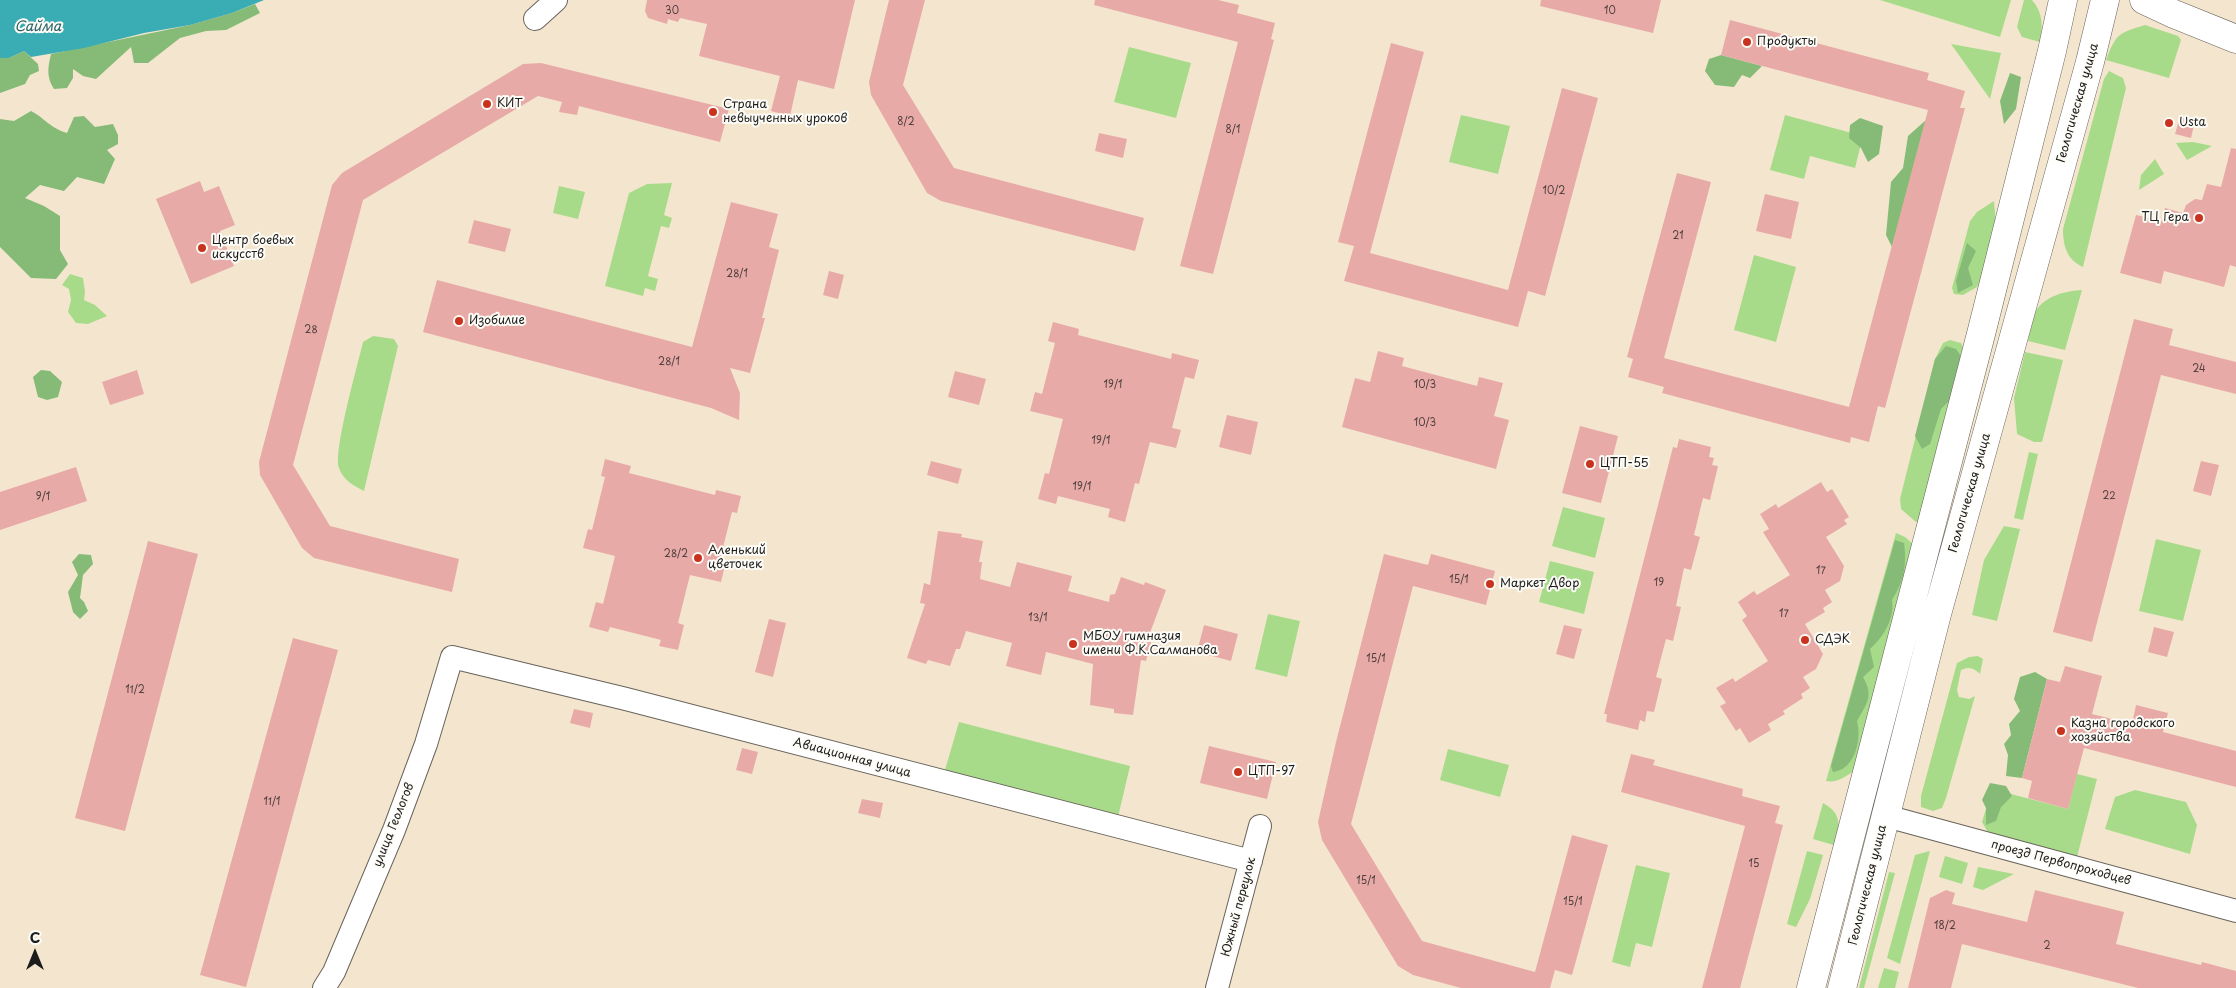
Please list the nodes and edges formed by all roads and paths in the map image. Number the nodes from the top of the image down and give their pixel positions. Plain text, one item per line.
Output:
1 (556, 0) edge
2 (2063, 0) edge
3 (2105, 0) edge
4 (2144, 0) edge
5 (535, 19) dead end
6 (2236, 39) edge
7 (452, 657) joint
8 (1886, 816) junction
9 (1260, 826) dead end
10 (1251, 861) junction
11 (2236, 911) edge
12 (324, 988) edge
13 (1217, 988) edge
14 (1810, 988) edge
15 (1842, 988) edge

1 - 5 street
2 - 14 main road
3 - 8 main road, Геологическая улица
4 - 6 main road
7 - 10 street, Авиационная улица
7 - 12 street, улица Геологов
8 - 11 street, проезд Первопроходцев
8 - 15 main road, Геологическая улица
9 - 10 street, Южный переулок
10 - 13 street, Южный переулок

